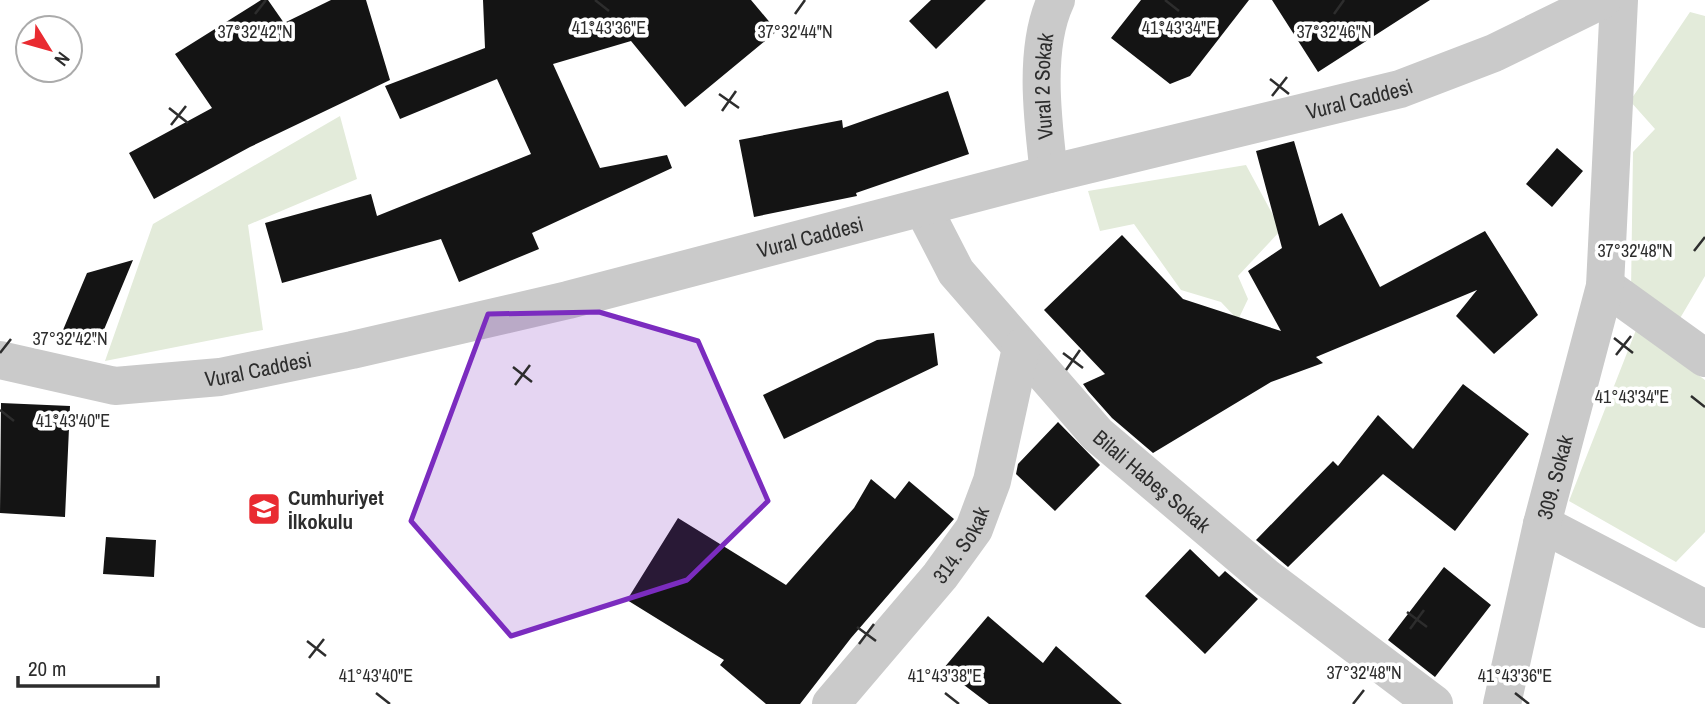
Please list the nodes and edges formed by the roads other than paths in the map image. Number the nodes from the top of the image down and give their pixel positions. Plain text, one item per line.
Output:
1 (1056, 0) edge
2 (1602, 0) edge
3 (1619, 0) edge
4 (1049, 174) junction
5 (923, 208) junction
6 (1605, 286) junction
7 (1021, 348) junction
8 (1705, 358) edge
9 (0, 360) edge
10 (1542, 524) junction
11 (1705, 609) edge
12 (831, 704) edge
13 (1434, 704) edge
14 (1502, 704) edge

1 - 4 street, Vural 2 Sokak
2 - 4 street, Vural Caddesi
3 - 6 street, 309. Sokak
4 - 5 street, Vural Caddesi
5 - 7 street, Bilali Habeş Sokak
5 - 9 street, Vural Caddesi
6 - 8 street
6 - 10 street, 309. Sokak
7 - 12 street, 314. Sokak
7 - 13 street, Bilali Habeş Sokak
10 - 11 street
10 - 14 street, 309. Sokak

